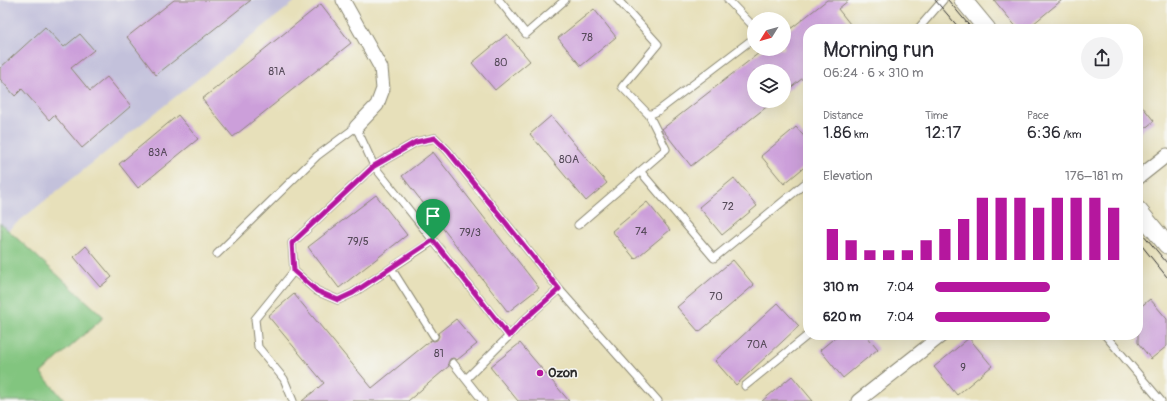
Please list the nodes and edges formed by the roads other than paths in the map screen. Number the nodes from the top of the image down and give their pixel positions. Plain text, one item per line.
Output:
1 (343, 0) edge
2 (499, 0) edge
3 (565, 0) edge
4 (618, 0) edge
5 (728, 0) edge
6 (943, 0) edge
7 (963, 0) edge
8 (747, 20) edge
9 (922, 24) edge
10 (983, 24) edge
11 (747, 43) edge
12 (649, 115) junction
13 (356, 127) junction
14 (1167, 155) edge
15 (374, 166) junction
16 (640, 171) junction
17 (1143, 174) edge
18 (803, 186) edge
19 (1143, 216) edge
20 (578, 225) dead end
21 (433, 240) junction
22 (1167, 245) edge
23 (217, 254) dead end
24 (391, 268) junction
25 (294, 271) junction
26 (559, 289) junction
27 (434, 336) dead end
28 (509, 336) junction
29 (803, 339) edge
30 (936, 340) edge
31 (1109, 340) edge
32 (453, 363) dead end
33 (466, 379) junction
34 (745, 386) dead end
35 (293, 401) edge
36 (483, 401) edge
37 (658, 401) edge
38 (858, 401) edge
39 (1161, 401) edge

1 - 13 street
2 - 3 lane
4 - 12 lane
5 - 8 lane
6 - 9 lane
7 - 10 street
11 - 12 lane
12 - 16 lane
13 - 15 lane
13 - 23 lane
14 - 17 street
15 - 21 lane
15 - 25 lane
15 - 26 lane
16 - 18 lane
16 - 20 lane
19 - 22 street
21 - 24 lane
21 - 28 lane
24 - 25 lane
24 - 27 lane
25 - 35 lane
26 - 28 lane
26 - 37 lane
28 - 33 lane
29 - 34 lane
30 - 38 street
31 - 39 lane
32 - 33 lane
33 - 36 lane

